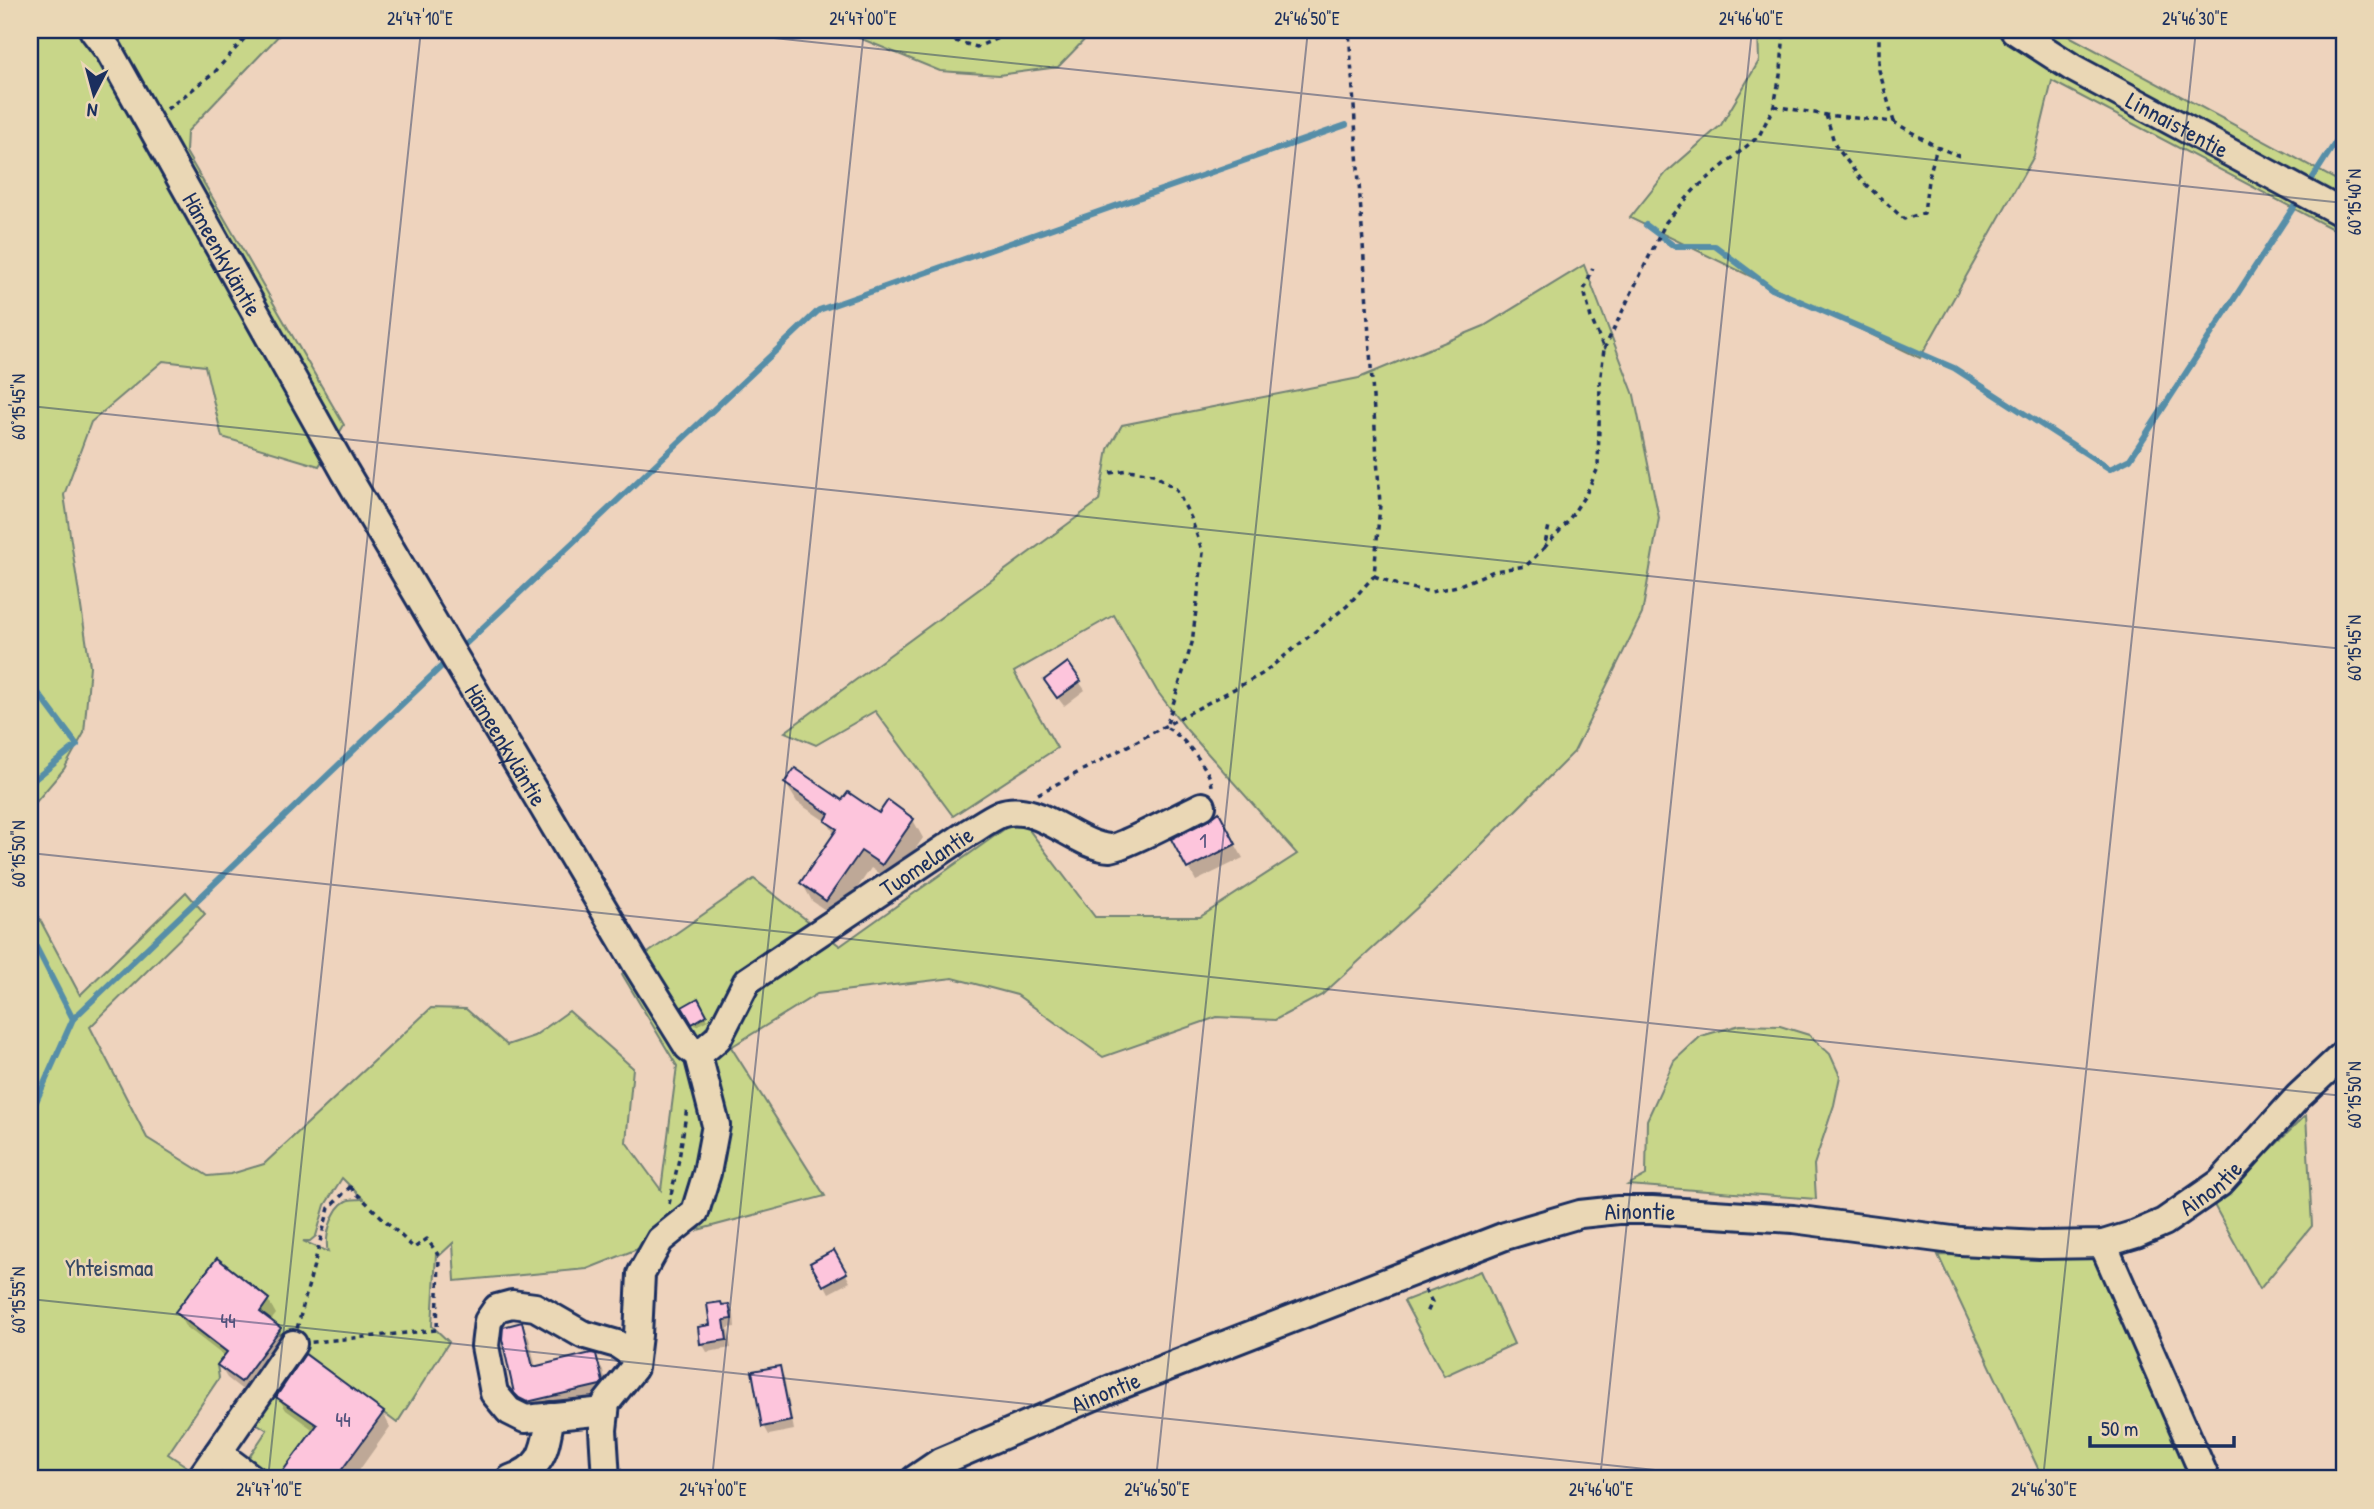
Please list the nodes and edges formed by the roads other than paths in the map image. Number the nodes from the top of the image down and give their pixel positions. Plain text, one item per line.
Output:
1 (93, 30) edge
2 (2014, 30) edge
3 (2344, 214) edge
4 (1202, 806) road end
5 (2344, 1054) edge
6 (698, 1055) junction
7 (2103, 1244) junction
8 (293, 1344) road end
9 (635, 1356) junction
10 (605, 1411) junction
11 (551, 1416) junction
12 (218, 1453) junction
13 (200, 1479) edge
14 (253, 1479) edge
15 (510, 1479) edge
16 (606, 1479) edge
17 (915, 1479) edge
18 (2206, 1479) edge

1 - 6 street, Hämeenkyläntie
2 - 3 street, Linnaistentie
4 - 6 street, Tuomelantie
5 - 7 street, Ainontie
6 - 9 street, Hämeenkyläntie
7 - 17 street, Ainontie
7 - 18 street
8 - 12 street
9 - 10 street, Hämeenkyläntie
9 - 11 street
10 - 11 street
10 - 16 street, Hämeenkyläntie
11 - 15 street
12 - 13 street
12 - 14 street

